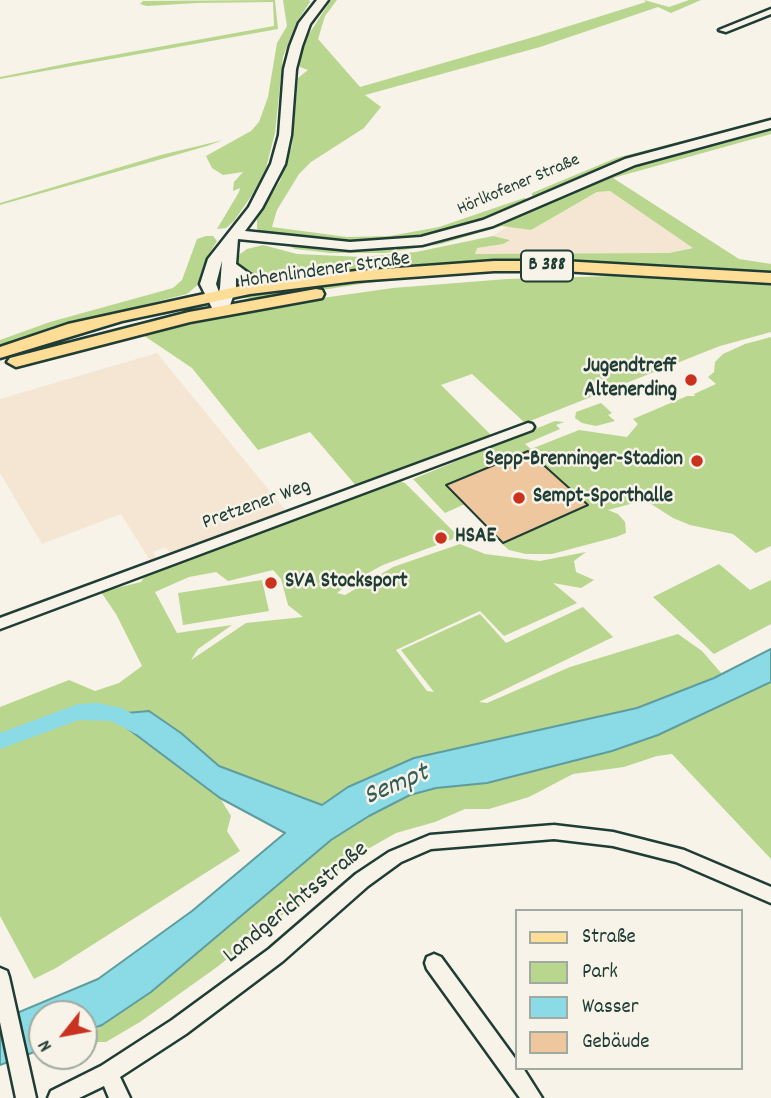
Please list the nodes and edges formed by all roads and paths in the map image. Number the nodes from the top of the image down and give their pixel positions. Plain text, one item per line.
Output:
1 (323, 0) edge
2 (771, 11) edge
3 (723, 30) dead end
4 (771, 124) edge
5 (233, 237) junction
6 (230, 266) junction
7 (663, 272) junction
8 (771, 278) edge
9 (271, 286) junction
10 (219, 300) junction
11 (0, 354) edge
12 (0, 368) edge
13 (528, 427) dead end
14 (0, 624) edge
15 (771, 895) edge
16 (434, 963) dead end
17 (0, 976) edge
18 (108, 1073) junction
19 (26, 1098) edge
20 (58, 1098) edge
21 (120, 1098) edge
22 (532, 1098) edge

1 - 5 main road
2 - 3 street
4 - 5 street, Hörlkofener Straße
5 - 6 street
5 - 10 street
6 - 9 street
6 - 10 street
7 - 8 main road, B 388
7 - 9 main road, B 388
7 - 10 main road, Hohenlindener Straße / B 388
9 - 10 main road, B 388
10 - 11 main road, Hohenlindener Straße / B 388
10 - 12 main road, Hohenlindener Straße / B 388
13 - 14 street, Pretzener Weg
15 - 18 street, Landgerichtsstraße
16 - 22 street
17 - 19 street
18 - 20 street, Landgerichtsstraße
18 - 21 street

